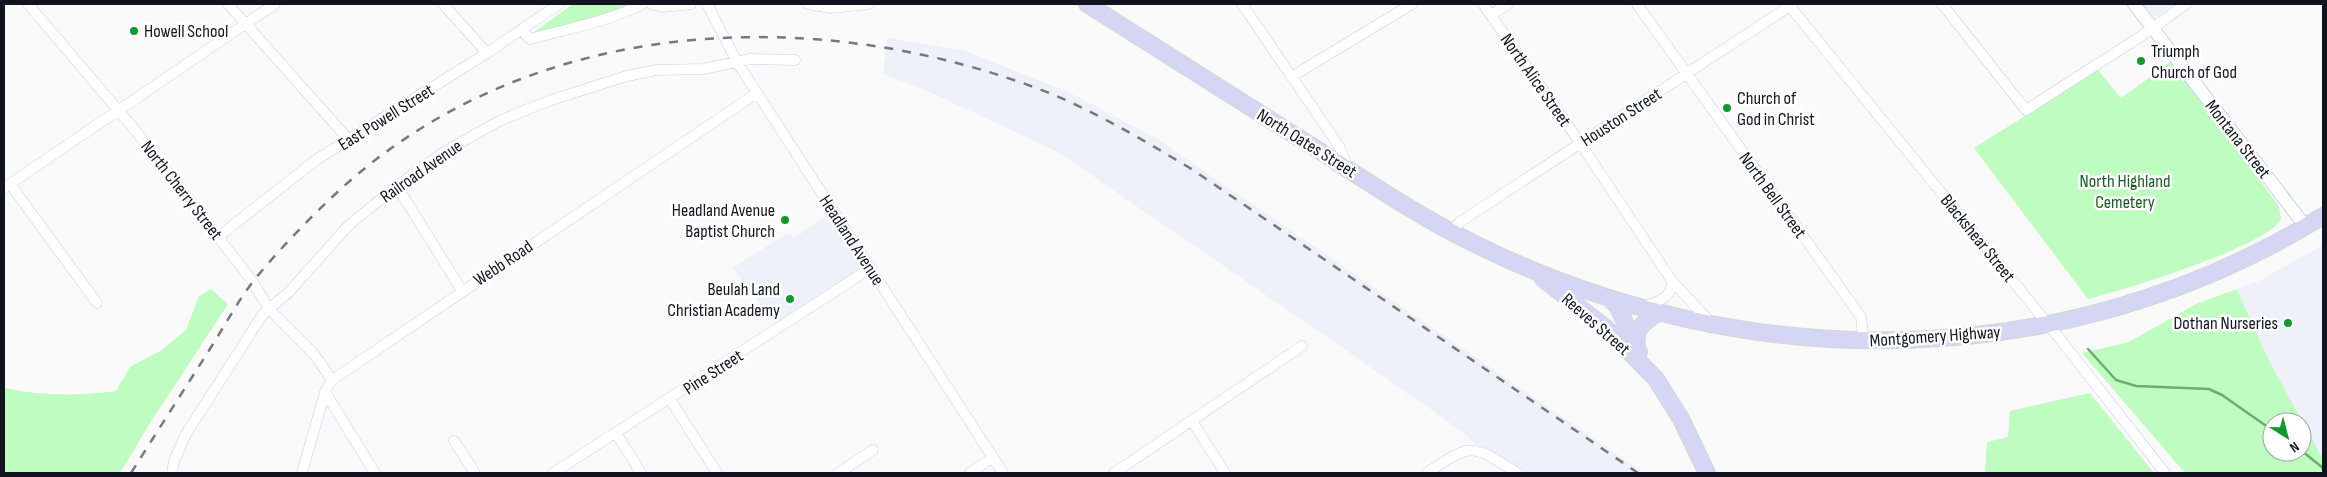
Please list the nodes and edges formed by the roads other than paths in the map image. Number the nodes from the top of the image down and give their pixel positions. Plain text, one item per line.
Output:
1 (28, 4) edge
2 (228, 4) edge
3 (275, 4) edge
4 (443, 4) edge
5 (559, 4) edge
6 (642, 4) edge
7 (651, 4) edge
8 (691, 4) edge
9 (707, 4) edge
10 (808, 4) edge
11 (869, 4) edge
12 (1087, 4) edge
13 (1242, 4) edge
14 (1412, 4) edge
15 (1483, 4) edge
16 (1508, 4) edge
17 (1636, 4) edge
18 (1790, 4) edge
19 (1942, 4) edge
20 (2134, 4) edge
21 (2186, 4) edge
22 (1491, 15) junction
23 (246, 24) junction
24 (2152, 27) junction
25 (521, 30) junction
26 (487, 53) junction
27 (795, 60) dead end
28 (737, 62) junction
29 (1686, 74) junction
30 (1291, 77) junction
31 (757, 93) junction
32 (119, 110) junction
33 (349, 140) junction
34 (1580, 144) junction
35 (1348, 169) junction
36 (7, 186) edge
37 (398, 186) junction
38 (2323, 216) edge
39 (2306, 227) junction
40 (1452, 232) junction
41 (218, 237) junction
42 (871, 268) junction
43 (1534, 270) junction
44 (1672, 281) junction
45 (462, 291) junction
46 (97, 303) dead end
47 (1624, 305) junction
48 (269, 308) junction
49 (1657, 313) junction
50 (2048, 324) junction
51 (1714, 326) junction
52 (1864, 341) junction
53 (1620, 342) junction
54 (1302, 346) dead end
55 (1636, 350) junction
56 (1656, 379) junction
57 (332, 380) junction
58 (325, 392) junction
59 (670, 400) junction
60 (1192, 421) junction
61 (616, 433) junction
62 (454, 441) dead end
63 (873, 450) dead end
64 (992, 458) junction
65 (172, 473) edge
66 (302, 473) edge
67 (375, 473) edge
68 (476, 473) edge
69 (553, 473) edge
70 (641, 473) edge
71 (717, 473) edge
72 (838, 473) edge
73 (970, 473) edge
74 (1003, 473) edge
75 (1114, 473) edge
76 (1225, 473) edge
77 (1428, 473) edge
78 (1517, 473) edge
79 (1707, 473) edge
80 (2165, 473) edge

1 - 32 street, North Cherry Street
2 - 23 street
3 - 23 street
4 - 26 street
5 - 25 street, East Powell Street
6 - 25 street
7 - 8 street
9 - 28 street, Headland Avenue
10 - 11 street
12 - 35 main road, North Oates Street
13 - 30 street
14 - 30 street
15 - 22 street, North Alice Street
16 - 22 street
17 - 29 street, North Bell Street
18 - 29 street, Houston Street
18 - 50 street, Blackshear Street
19 - 24 street
20 - 24 street, Montana Street
21 - 24 street
22 - 34 street, North Alice Street
23 - 32 street
23 - 33 street
24 - 39 street, Montana Street
25 - 26 street, East Powell Street
26 - 33 street, East Powell Street
27 - 28 street, Railroad Avenue
28 - 31 street, Headland Avenue
28 - 37 street, Railroad Avenue
29 - 34 street, Houston Street
29 - 52 street, North Bell Street
30 - 35 street
31 - 42 street, Headland Avenue
31 - 45 street, Webb Road
32 - 36 street
32 - 41 street, North Cherry Street
33 - 41 street, East Powell Street
34 - 40 street, Houston Street
34 - 44 street, North Alice Street
35 - 40 main road, North Oates Street
36 - 46 street
37 - 45 street
37 - 48 street, Railroad Avenue
38 - 39 main road, Montgomery Highway
39 - 50 main road, Montgomery Highway
40 - 43 main road, North Oates Street
41 - 48 street, North Cherry Street
42 - 59 street, Pine Street
42 - 64 street, Headland Avenue
43 - 47 main road, Montgomery Highway
43 - 53 main road, Reeves Street
44 - 47 street
44 - 51 street, North Alice Street
45 - 57 street, Webb Road
47 - 49 main road, Montgomery Highway
47 - 53 main road
47 - 55 main road, Reeves Street
48 - 57 street, North Cherry Street
48 - 65 street, Railroad Avenue
49 - 51 main road, Montgomery Highway
49 - 55 main road
50 - 52 main road, Montgomery Highway
50 - 80 street, Blackshear Street
51 - 52 main road, Montgomery Highway
53 - 56 main road, Reeves Street
54 - 60 street
55 - 56 main road, Reeves Street
56 - 79 main road, Reeves Street
57 - 58 street, Webb Road
58 - 66 street, Webb Road
58 - 67 street
59 - 61 street, Pine Street
59 - 71 street
60 - 75 street
60 - 76 street
61 - 69 street, Pine Street
61 - 70 street
62 - 68 street
63 - 72 street
64 - 73 street
64 - 74 street, Headland Avenue
77 - 78 street

